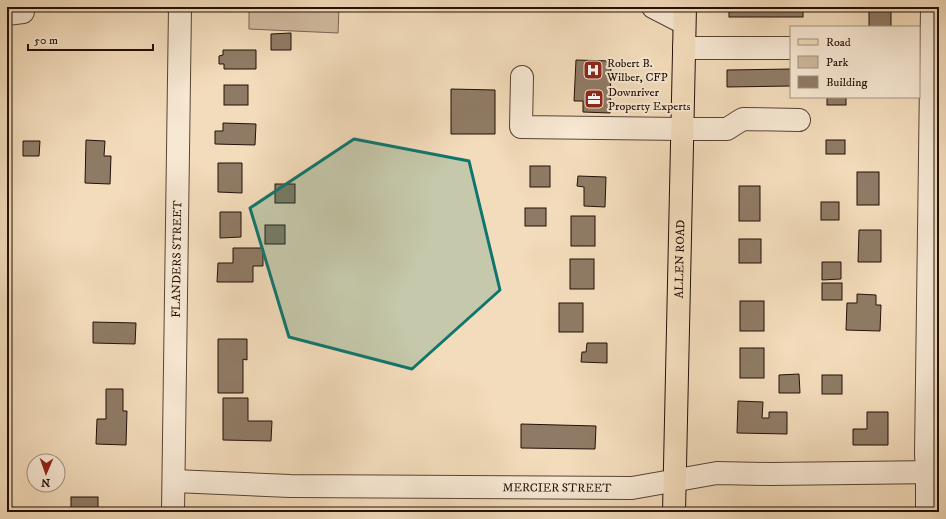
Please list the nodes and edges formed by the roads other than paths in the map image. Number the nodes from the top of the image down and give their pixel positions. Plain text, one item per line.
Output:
1 (23, 7) edge
2 (180, 7) edge
3 (654, 7) edge
4 (932, 7) edge
5 (7, 14) edge
6 (684, 15) edge
7 (684, 48) junction
8 (790, 48) edge
9 (522, 77) dead end
10 (799, 120) dead end
11 (682, 129) junction
12 (933, 472) edge
13 (675, 480) junction
14 (174, 481) junction
15 (173, 512) edge
16 (674, 512) edge
17 (927, 512) edge

1 - 5 street
2 - 14 street, FLANDERS STREET
3 - 6 street
4 - 12 street
6 - 7 main road, ALLEN ROAD
7 - 8 street
7 - 11 main road, ALLEN ROAD
9 - 11 street
10 - 11 street
11 - 13 main road, ALLEN ROAD
12 - 13 street, MERCIER STREET
12 - 17 street
13 - 14 street, MERCIER STREET
13 - 16 main road, ALLEN ROAD
14 - 15 street, FLANDERS STREET

